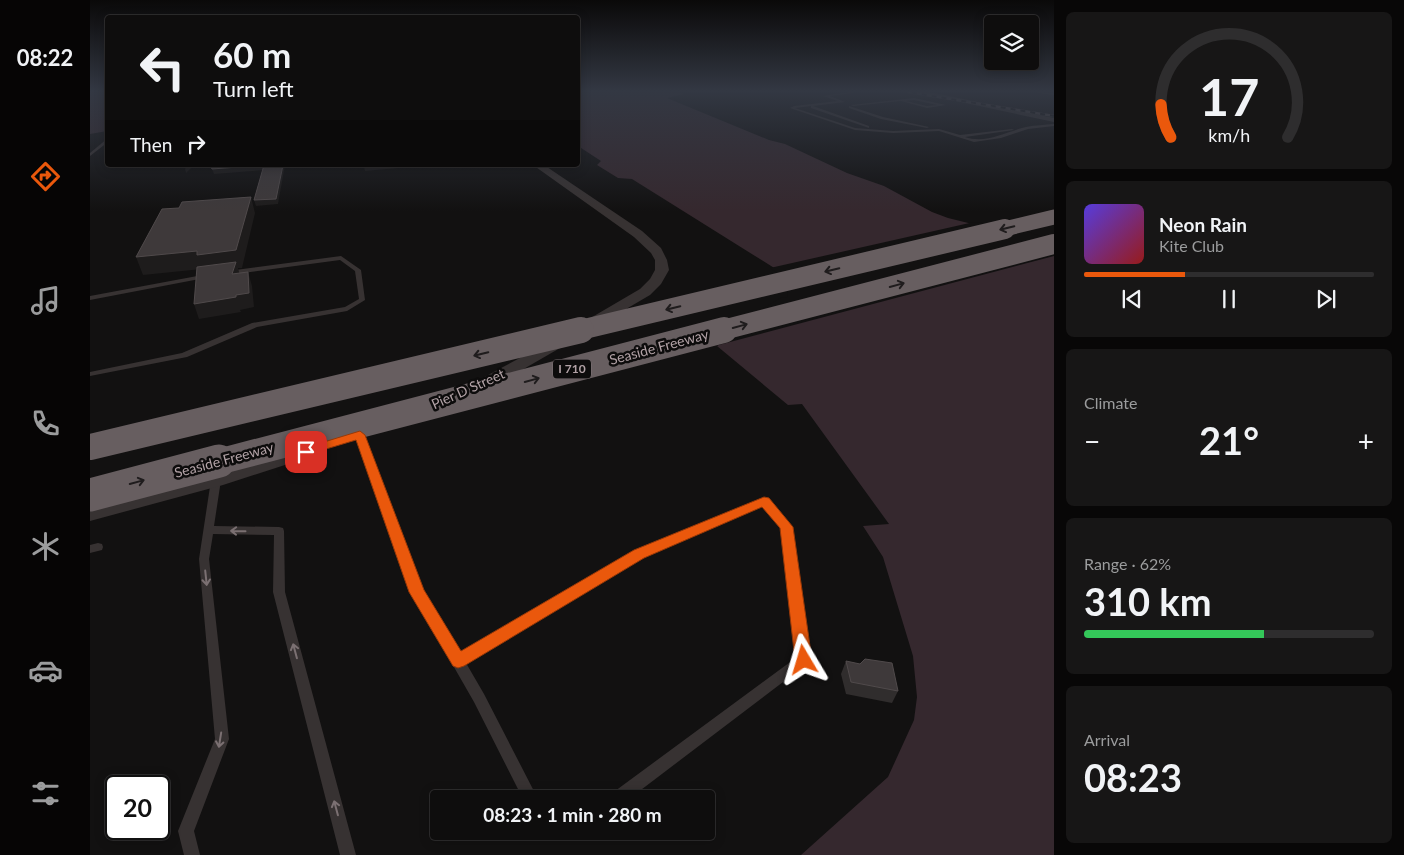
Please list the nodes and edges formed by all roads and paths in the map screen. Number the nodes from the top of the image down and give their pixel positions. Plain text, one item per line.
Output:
1 (885, 131) edge
2 (918, 131) edge
3 (942, 131) edge
4 (995, 131) edge
5 (1018, 131) edge
6 (958, 136) junction
7 (105, 142) edge
8 (90, 155) edge
9 (541, 167) edge
10 (1054, 217) edge
11 (1054, 244) edge
12 (90, 298) edge
13 (90, 374) edge
14 (360, 435) junction
15 (90, 447) edge
16 (216, 480) junction
17 (90, 495) edge
18 (90, 513) edge
19 (208, 530) junction
20 (458, 661) junction
21 (526, 790) edge
22 (628, 790) edge
23 (192, 855) edge
24 (348, 855) edge

1 - 2 lane
3 - 6 lane
4 - 6 lane
5 - 6 lane
7 - 8 lane
9 - 14 street, Pier D Street
10 -> 15 highway, bridge
17 -> 11 highway, Seaside Freeway / I 710, bridge
12 - 13 lane
14 - 16 street, Pier D Street
14 - 20 lane
16 - 18 street, Pier D Street
16 - 19 lane
19 -> 23 lane
24 -> 19 lane
20 - 21 lane
20 - 22 lane

